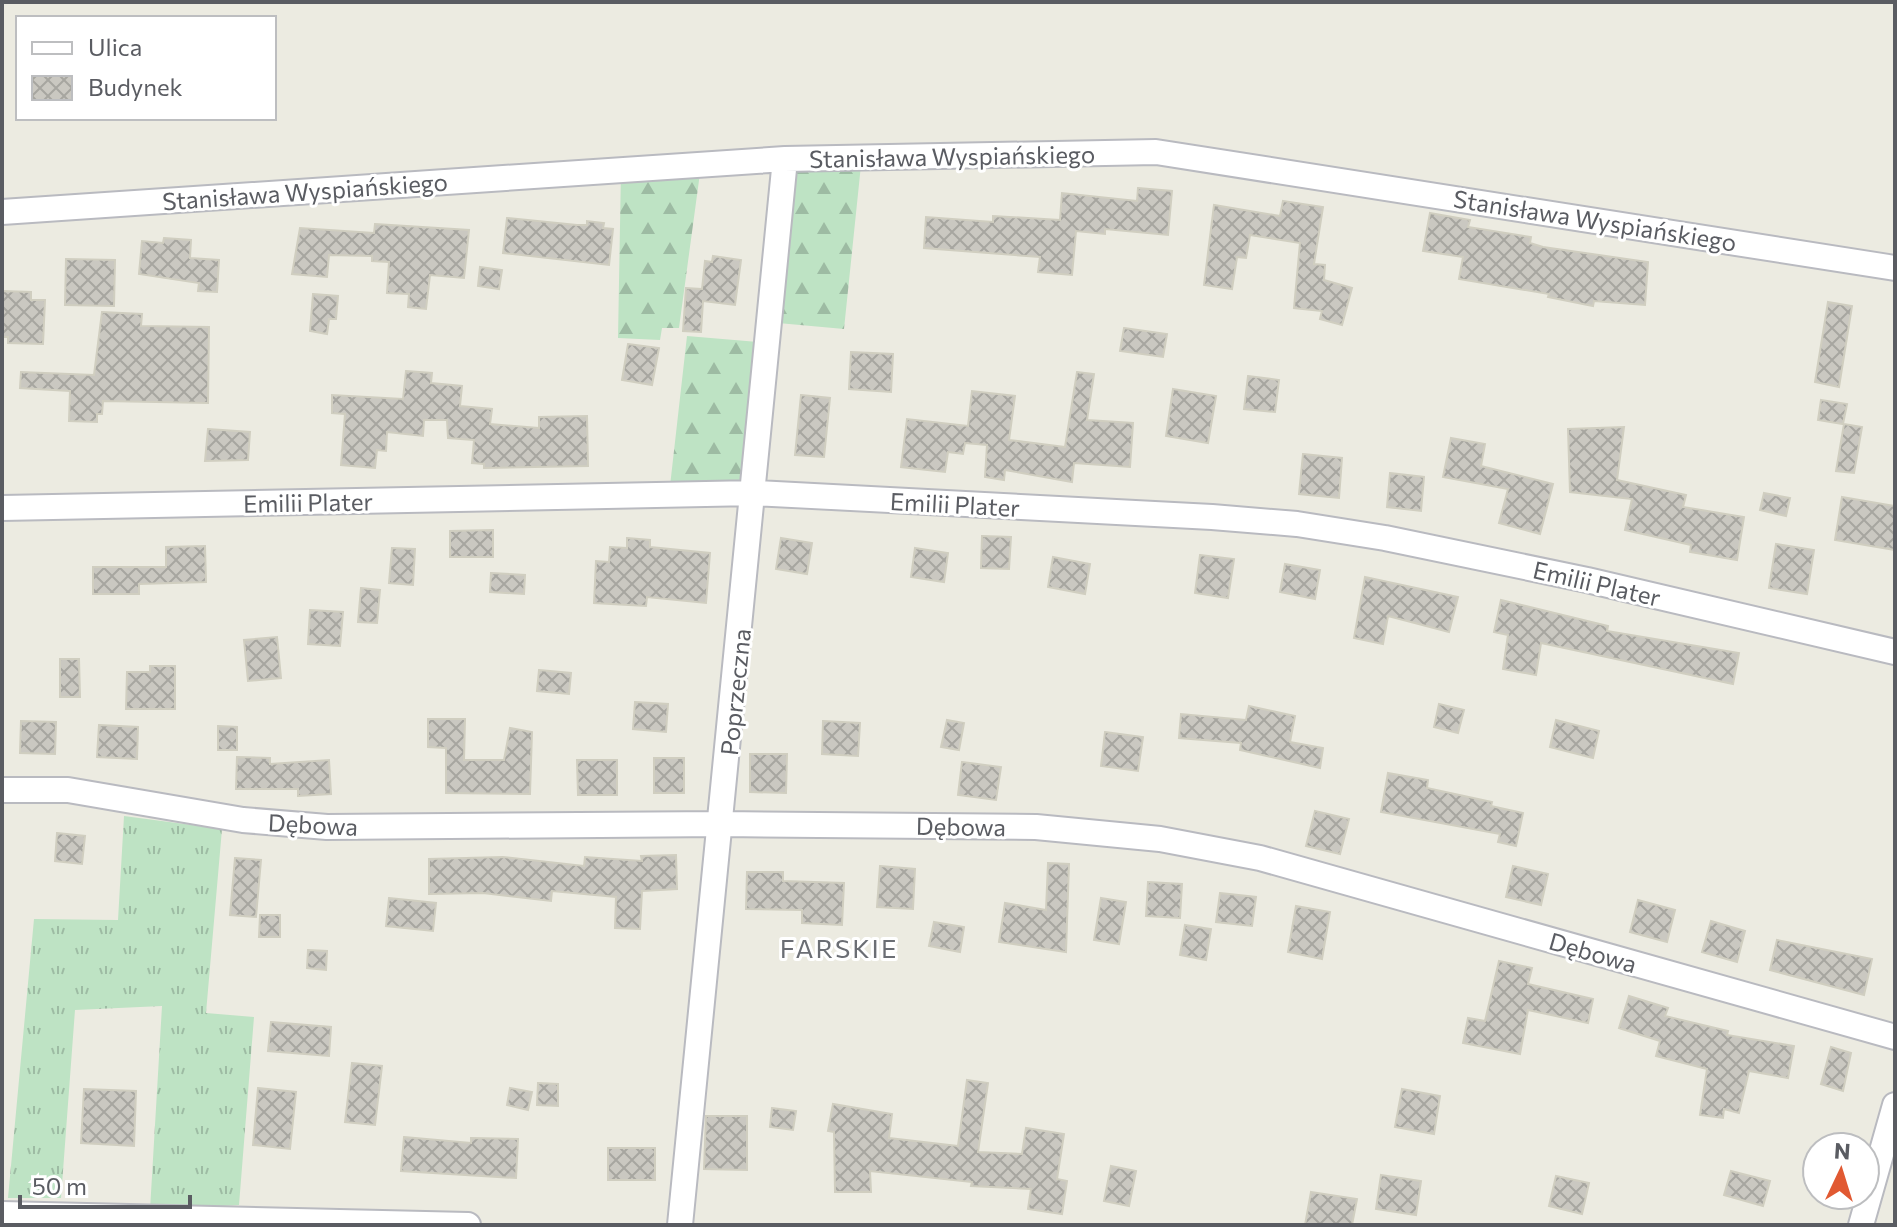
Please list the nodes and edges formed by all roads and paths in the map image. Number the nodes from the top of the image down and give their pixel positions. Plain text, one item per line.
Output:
1 (785, 159) junction
2 (2, 212) edge
3 (1895, 268) edge
4 (755, 493) junction
5 (2, 508) edge
6 (1895, 652) edge
7 (2, 790) edge
8 (722, 824) junction
9 (1895, 1037) edge
10 (1895, 1105) edge
11 (2, 1214) edge
12 (468, 1225) edge
13 (680, 1225) edge
14 (1861, 1225) edge

1 - 2 street, Stanisława Wyspiańskiego
1 - 3 street, Stanisława Wyspiańskiego
1 - 4 street, Poprzeczna
4 - 5 street, Emilii Plater
4 - 6 street, Emilii Plater
4 - 8 street, Poprzeczna
7 - 8 street, Dębowa
8 - 9 street, Dębowa
8 - 13 street, Poprzeczna
10 - 14 street
11 - 12 street

